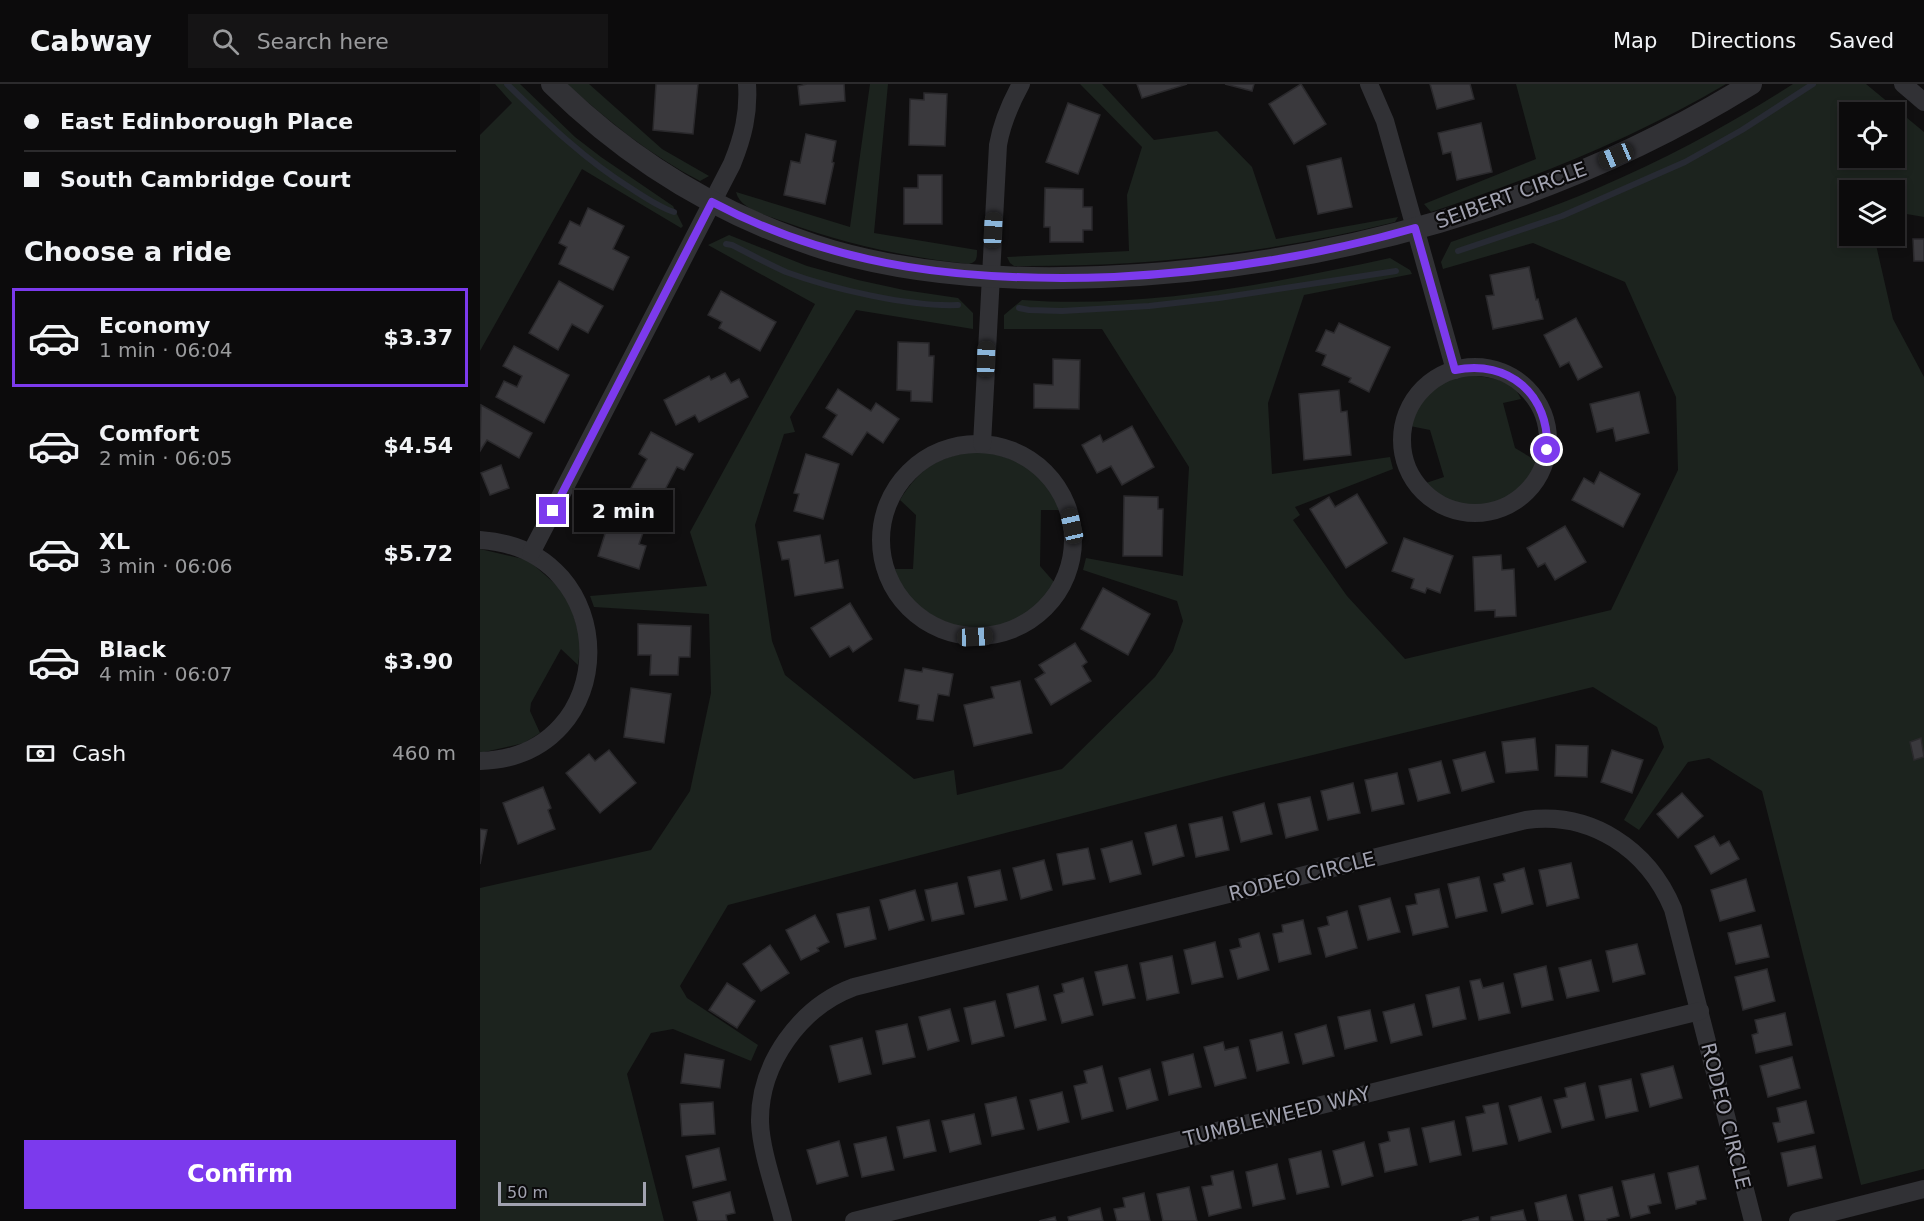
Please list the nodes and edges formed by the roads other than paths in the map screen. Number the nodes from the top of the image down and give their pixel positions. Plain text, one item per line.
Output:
1 (552, 84) edge
2 (747, 84) edge
3 (1021, 84) edge
4 (1369, 84) edge
5 (1751, 84) edge
6 (1903, 84) edge
7 (1924, 102) edge
8 (712, 202) junction
9 (1415, 228) junction
10 (990, 277) junction
11 (1455, 370) junction
12 (982, 444) junction
13 (480, 540) edge
14 (531, 553) junction
15 (480, 761) edge
16 (1700, 1011) junction
17 (1924, 1190) edge
18 (783, 1221) edge
19 (854, 1221) edge
20 (1753, 1221) edge
21 (1798, 1221) edge

1 - 8 street, SEIBERT CIRCLE
2 - 8 street
3 - 10 street
4 - 9 street
5 - 9 street, SEIBERT CIRCLE
6 - 7 street
8 - 10 street, SEIBERT CIRCLE
8 - 14 street
9 - 10 street, SEIBERT CIRCLE
9 - 11 street
10 - 12 street
11 - 11 street
12 - 12 street
13 - 14 street
14 - 15 street
16 - 18 street, RODEO CIRCLE
16 - 19 street, TUMBLEWEED WAY
16 - 20 street, RODEO CIRCLE
17 - 21 street

